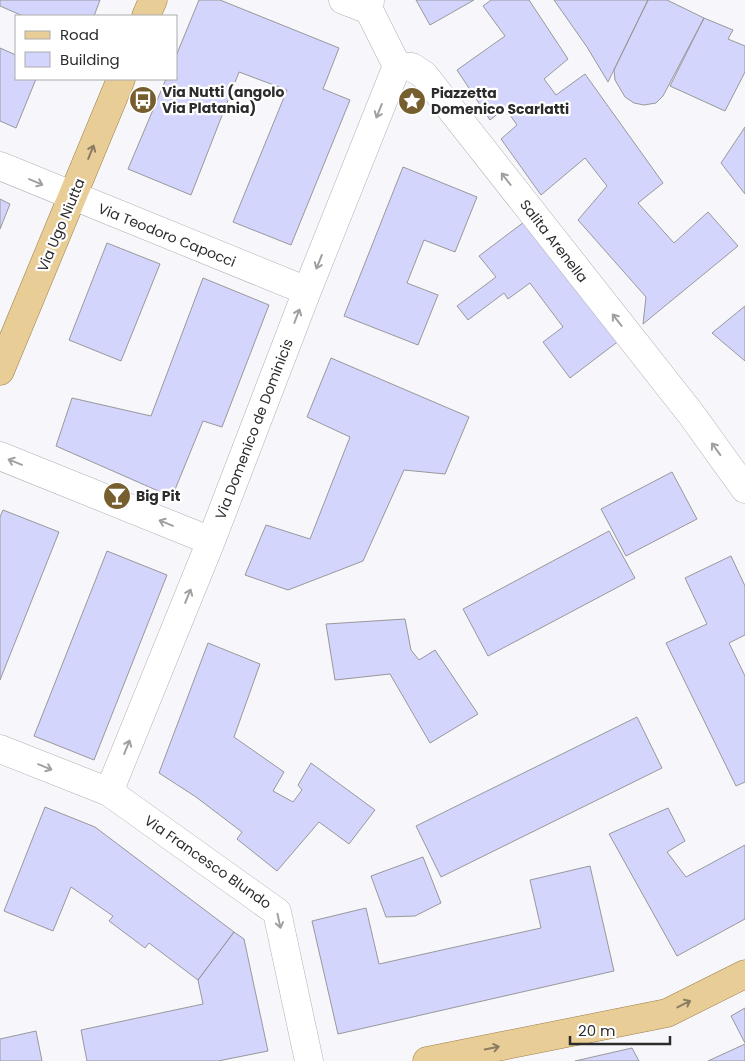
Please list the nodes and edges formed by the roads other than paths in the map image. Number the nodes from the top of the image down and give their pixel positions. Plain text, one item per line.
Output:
1 (153, 0) edge
2 (344, 0) edge
3 (370, 5) edge
4 (146, 15) edge
5 (398, 66) junction
6 (121, 80) edge
7 (0, 166) edge
8 (73, 197) junction
9 (307, 291) junction
10 (0, 371) edge
11 (0, 456) edge
12 (745, 488) edge
13 (211, 541) junction
14 (0, 749) edge
15 (109, 792) junction
16 (745, 974) edge
17 (309, 1061) edge
18 (427, 1061) edge

1 - 4 main road
2 - 3 street
3 - 5 street
5 -> 9 street, Via Domenico de Dominicis
12 -> 5 street, Salita Arenella
8 -> 6 main road, Via Ugo Niutta
7 -> 8 street, Via Teodoro Capocci
8 - 9 street, Via Teodoro Capocci
8 - 10 main road, Via Ugo Niutta
13 -> 9 street, Via Domenico de Dominicis
13 -> 11 street
15 -> 13 street, Via Domenico de Dominicis
14 -> 15 street, Via Francesco Blundo
15 -> 17 street, Via Francesco Blundo
18 -> 16 main road

